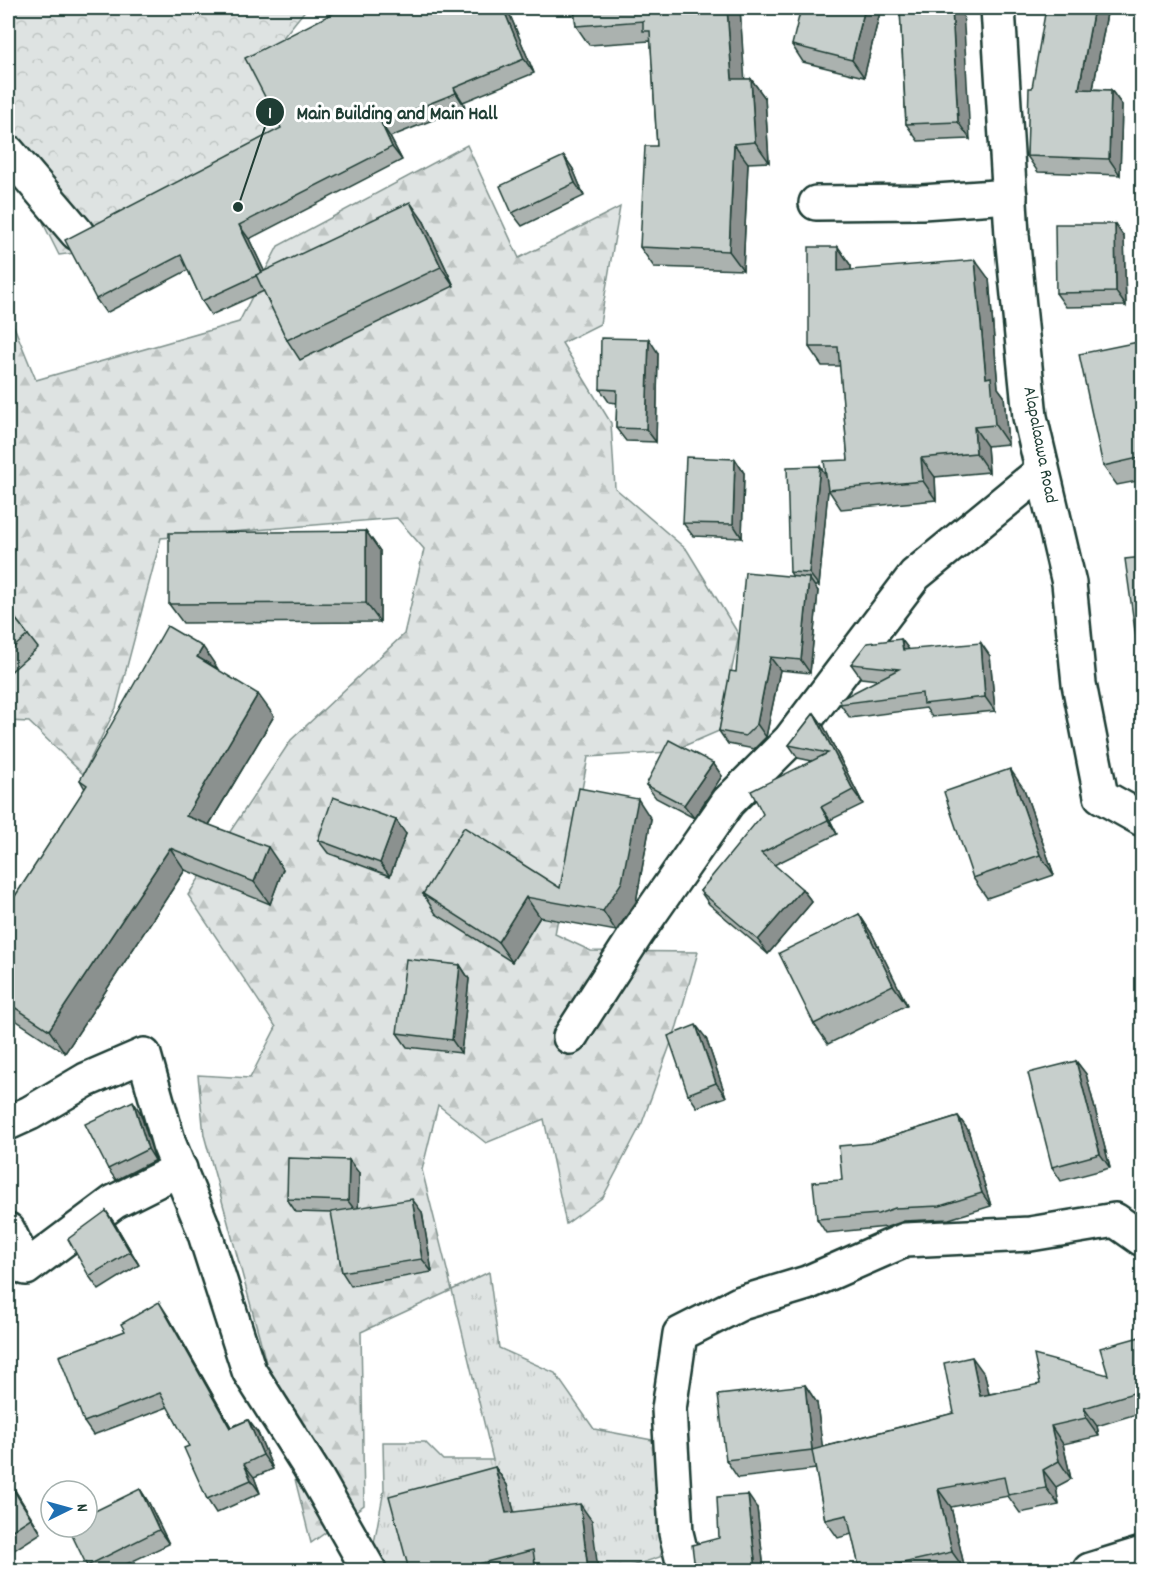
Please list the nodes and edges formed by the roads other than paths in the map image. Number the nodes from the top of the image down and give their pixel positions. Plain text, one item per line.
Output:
1 (999, 8) edge
2 (8, 152) edge
3 (1010, 196) junction
4 (816, 203) dead end
5 (77, 233) edge
6 (1042, 471) junction
7 (1143, 819) edge
8 (570, 1037) dead end
9 (8, 1123) edge
10 (180, 1170) junction
11 (8, 1230) edge
12 (1143, 1239) edge
13 (1143, 1554) edge
14 (369, 1570) edge
15 (685, 1570) edge
16 (1090, 1570) edge

1 - 3 street, Alapalaawa Road
2 - 5 street
3 - 4 street
3 - 6 street, Alapalaawa Road
6 - 7 street, Alapalaawa Road
6 - 8 street
9 - 10 street
10 - 11 street
10 - 14 street
12 - 15 street
13 - 16 street

